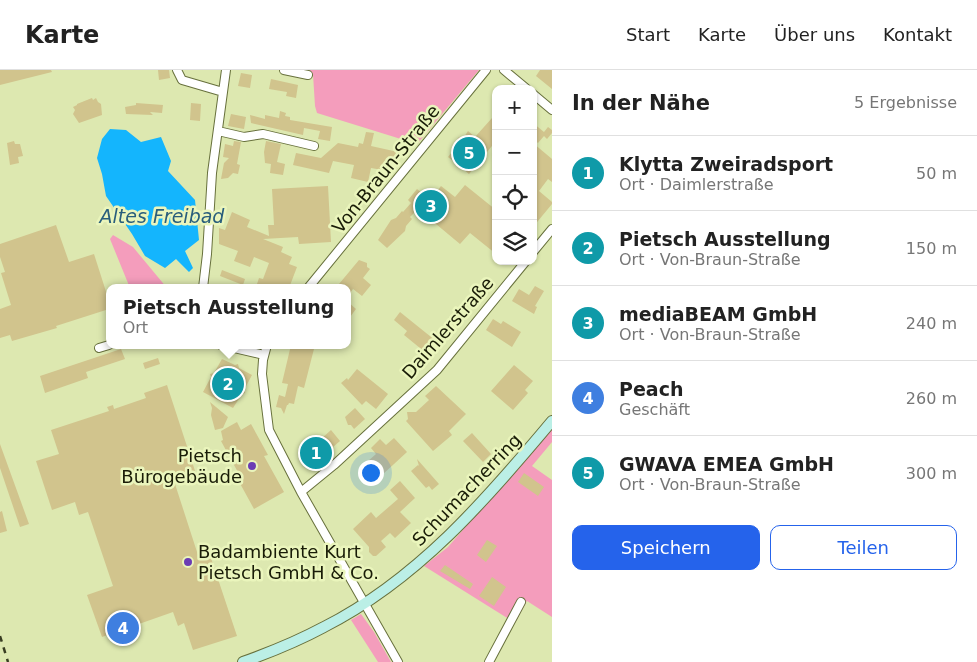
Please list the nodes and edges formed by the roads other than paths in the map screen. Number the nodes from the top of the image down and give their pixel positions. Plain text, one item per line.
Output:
1 (177, 70) edge
2 (226, 70) edge
3 (284, 70) edge
4 (486, 70) edge
5 (504, 70) edge
6 (308, 75) dead end
7 (522, 85) edge
8 (223, 92) junction
9 (537, 97) edge
10 (552, 110) edge
11 (218, 131) junction
12 (314, 146) dead end
13 (552, 229) edge
14 (537, 247) edge
15 (523, 265) edge
16 (203, 284) edge
17 (311, 284) edge
18 (106, 346) edge
19 (99, 348) dead end
20 (238, 349) edge
21 (266, 349) edge
22 (264, 355) junction
23 (552, 421) edge
24 (301, 492) junction
25 (520, 602) dead end
26 (364, 603) junction
27 (243, 662) edge
28 (398, 662) edge
29 (489, 662) edge

1 - 8 street
2 - 8 street
3 - 6 street
4 - 17 street, Von-Braun-Straße
5 - 7 street
8 - 11 street
9 - 10 street
11 - 12 street
11 - 16 street
13 - 14 street
15 - 24 street, Daimlerstraße
18 - 19 street
20 - 22 street
21 - 22 street
22 - 24 street
23 - 26 main road, Schumacherring
24 - 26 street
25 - 29 street
26 - 27 main road, Schumacherring
26 - 28 street

